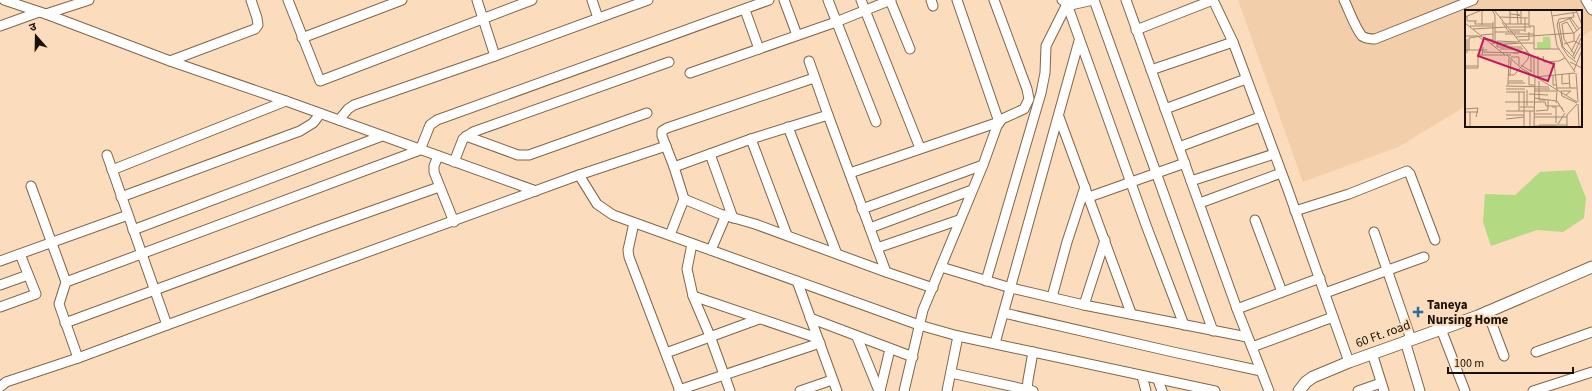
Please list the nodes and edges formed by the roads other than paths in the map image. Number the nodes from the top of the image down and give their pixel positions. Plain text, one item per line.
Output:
1 (4, 0) edge
2 (89, 0) edge
3 (251, 0) edge
4 (288, 0) edge
5 (402, 0) edge
6 (477, 0) edge
7 (532, 0) edge
8 (592, 0) edge
9 (648, 0) edge
10 (769, 0) edge
11 (784, 0) edge
12 (828, 0) edge
13 (861, 0) edge
14 (890, 0) edge
15 (957, 0) edge
16 (994, 0) edge
17 (1094, 0) edge
18 (1126, 0) edge
19 (1213, 0) edge
20 (1344, 0) edge
21 (1473, 0) edge
22 (1586, 0) edge
23 (17, 2) edge
24 (1065, 2) edge
25 (745, 10) junction
26 (865, 10) junction
27 (1592, 10) edge
28 (42, 13) junction
29 (483, 18) junction
30 (598, 18) junction
31 (836, 22) junction
32 (0, 26) edge
33 (1136, 30) junction
34 (797, 35) junction
35 (302, 38) junction
36 (1079, 41) junction
37 (1233, 42) junction
38 (759, 49) junction
39 (910, 49) dead end
40 (495, 56) junction
41 (170, 61) junction
42 (808, 61) dead end
43 (669, 62) dead end
44 (1151, 70) junction
45 (690, 73) dead end
46 (814, 78) junction
47 (1246, 80) junction
48 (286, 101) junction
49 (1165, 109) junction
50 (647, 113) dead end
51 (320, 114) junction
52 (828, 115) junction
53 (1059, 117) junction
54 (1260, 117) junction
55 (339, 120) junction
56 (876, 122) dead end
57 (999, 122) junction
58 (788, 127) junction
59 (382, 136) junction
60 (466, 136) junction
61 (751, 139) junction
62 (666, 146) junction
63 (1179, 147) junction
64 (920, 148) junction
65 (420, 150) junction
66 (710, 154) junction
67 (1274, 154) junction
68 (107, 155) dead end
69 (438, 156) junction
70 (454, 162) junction
71 (1185, 163) junction
72 (983, 165) junction
73 (674, 167) junction
74 (112, 170) junction
75 (850, 173) junction
76 (1157, 173) junction
77 (1281, 173) junction
78 (579, 175) junction
79 (1130, 182) junction
80 (1191, 182) junction
81 (31, 186) dead end
82 (1085, 187) junction
83 (439, 188) junction
84 (972, 190) junction
85 (536, 191) junction
86 (122, 197) junction
87 (1089, 197) junction
88 (684, 198) junction
89 (1200, 203) junction
90 (862, 209) junction
91 (1295, 211) junction
92 (128, 215) junction
93 (729, 216) junction
94 (959, 220) junction
95 (1255, 220) dead end
96 (454, 222) junction
97 (634, 223) junction
98 (870, 228) junction
99 (133, 230) junction
100 (1374, 232) dead end
101 (670, 235) junction
102 (787, 235) junction
103 (1105, 240) junction
104 (1435, 240) dead end
105 (53, 243) junction
106 (692, 244) junction
107 (877, 248) junction
108 (711, 250) junction
109 (20, 254) junction
110 (142, 254) junction
111 (837, 254) junction
112 (1424, 257) dead end
113 (0, 261) edge
114 (941, 267) junction
115 (1592, 267) edge
116 (1388, 270) junction
117 (886, 272) junction
118 (28, 275) junction
119 (1320, 278) junction
120 (797, 281) junction
121 (986, 281) junction
122 (66, 282) junction
123 (0, 285) edge
124 (933, 288) junction
125 (1010, 288) junction
126 (155, 290) junction
127 (1282, 292) junction
128 (1325, 293) junction
129 (693, 296) junction
130 (1052, 297) junction
131 (1084, 305) junction
132 (0, 308) edge
133 (1237, 309) junction
134 (1487, 312) junction
135 (1004, 313) junction
136 (1131, 313) junction
137 (1333, 317) junction
138 (810, 318) junction
139 (759, 319) junction
140 (65, 323) junction
141 (167, 324) junction
142 (919, 325) junction
143 (1184, 325) junction
144 (1441, 329) junction
145 (1214, 331) junction
146 (1592, 332) edge
147 (710, 336) junction
148 (958, 336) junction
149 (857, 337) junction
150 (1247, 337) junction
151 (818, 340) junction
152 (1408, 340) junction
153 (996, 343) junction
154 (1252, 347) junction
155 (890, 349) junction
156 (1033, 352) junction
157 (1536, 352) dead end
158 (666, 353) junction
159 (1372, 353) junction
160 (1504, 356) dead end
161 (913, 357) junction
162 (78, 358) junction
163 (1349, 362) junction
164 (1261, 371) junction
165 (1592, 372) edge
166 (951, 373) junction
167 (723, 374) junction
168 (1142, 376) junction
169 (832, 380) junction
170 (1158, 380) junction
171 (1383, 387) edge
172 (0, 388) edge
173 (679, 390) edge
174 (730, 391) edge
175 (800, 391) edge
176 (837, 391) edge
177 (880, 391) edge
178 (904, 391) edge
179 (948, 391) edge
180 (1029, 391) edge
181 (1146, 391) edge
182 (1162, 391) edge
183 (1215, 391) edge
184 (1269, 391) edge
185 (1299, 391) edge
186 (1358, 391) edge
187 (1420, 391) edge
188 (1465, 391) edge
189 (1533, 391) edge

1 - 23 street
2 - 28 street
3 - 41 street
4 - 35 street
5 - 35 street
6 - 29 street
7 - 29 street
8 - 30 street
9 - 30 street
10 - 25 street
11 - 34 street
12 - 31 street
13 - 26 street
14 - 26 street
14 - 39 street
15 - 57 street
16 - 57 street
17 - 24 street
17 - 76 street
18 - 33 street
19 - 33 street
19 - 37 street
20 - 21 street
22 - 27 street
23 - 28 street
24 - 36 street
24 - 121 street
25 - 38 street
25 - 65 street
26 - 31 street
26 - 64 street
28 - 32 street
28 - 41 street
29 - 35 street
29 - 40 street
30 - 40 street
31 - 34 street
31 - 56 street
33 - 44 street
34 - 38 street
36 - 53 street
36 - 79 street
37 - 44 street
37 - 47 street
38 - 45 street
40 - 55 street
41 - 48 street
42 - 46 street
43 - 60 street
44 - 49 street
46 - 52 street
46 - 62 street
47 - 49 street
47 - 54 street
48 - 51 street
48 - 74 street
49 - 63 street
50 - 60 street
51 - 55 street
51 - 86 street
52 - 58 street
52 - 75 street
53 - 82 street
53 - 125 street
54 - 63 street
54 - 67 street
55 - 59 street
57 - 64 street
57 - 72 street
58 - 61 street
58 - 111 street
59 - 65 street
59 - 99 street
60 - 70 street
61 - 66 street
61 - 102 street
62 - 73 street
62 - 78 street
63 - 71 street
64 - 75 street
65 - 69 street
65 - 110 street
66 - 73 street
66 - 93 street
67 - 77 street
67 - 80 street
68 - 74 street
69 - 70 street
69 - 83 street
70 - 85 street
71 - 76 street
71 - 80 street
72 - 84 street
72 - 90 street
73 - 88 street
74 - 86 street
75 - 90 street
76 - 79 street
76 - 145 street
77 - 89 street
77 - 91 street
78 - 85 street
78 - 97 street
79 - 87 street
79 - 143 street
80 - 89 street
81 - 105 street
82 - 87 street
82 - 130 street
83 - 96 street
83 - 126 street
84 - 94 street
84 - 98 street
85 - 96 street
86 - 92 street
87 - 103 street
88 - 93 street
88 - 101 street
89 - 133 street
90 - 98 street
91 - 104 street
91 - 119 street
92 - 99 street
92 - 105 street
93 - 102 street
93 - 108 street
94 - 107 street
94 - 114 street
95 - 127 street
96 - 141 street
97 - 101 street
97 - 158 street
98 - 107 street
99 - 110 street
100 - 116 street
101 - 106 street
102 - 111 street
103 - 131 street
103 - 136 street
105 - 109 street
105 - 122 street
106 - 108 street
106 - 129 street
107 - 117 street
108 - 120 street
109 - 113 street
109 - 118 street
110 - 122 street
110 - 126 street
111 - 117 street
112 - 116 street
114 - 121 street
114 - 124 street
115 - 134 street, 60 Ft. road
116 - 128 street
116 - 152 street
117 - 124 street
118 - 123 street
118 - 132 street
119 - 127 street
119 - 128 street
120 - 138 street
120 - 142 street
121 - 125 street
122 - 140 street
124 - 142 street
125 - 130 street
125 - 135 street
126 - 140 street
126 - 141 street
127 - 133 street
128 - 137 street
129 - 139 street
129 - 147 street
130 - 131 street
131 - 136 street
133 - 150 street
134 - 144 street, 60 Ft. road
134 - 160 street
135 - 153 street
135 - 164 street
136 - 143 street
137 - 154 street
137 - 163 street
138 - 149 street
138 - 151 street
139 - 147 street
139 - 151 street
140 - 162 street
141 - 162 street
142 - 148 street
142 - 161 street
143 - 145 street
144 - 152 street, 60 Ft. road
144 - 188 street
145 - 150 street
146 - 157 street
147 - 158 street
147 - 167 street
148 - 153 street
148 - 166 street
149 - 155 street
149 - 177 street
150 - 154 street
151 - 167 street
151 - 169 street
152 - 159 street, 60 Ft. road
152 - 187 street
153 - 156 street
154 - 164 street
155 - 161 street
155 - 177 street
156 - 168 street
156 - 180 street
158 - 173 street
159 - 163 street, 60 Ft. road
159 - 171 street
161 - 178 street
162 - 172 street
163 - 185 street, 60 Ft. road
164 - 184 street
165 - 189 street
166 - 179 street
166 - 180 street
167 - 173 street
167 - 174 street
168 - 170 street
168 - 181 street
169 - 175 street
169 - 176 street
170 - 182 street
170 - 183 street
171 - 186 street

